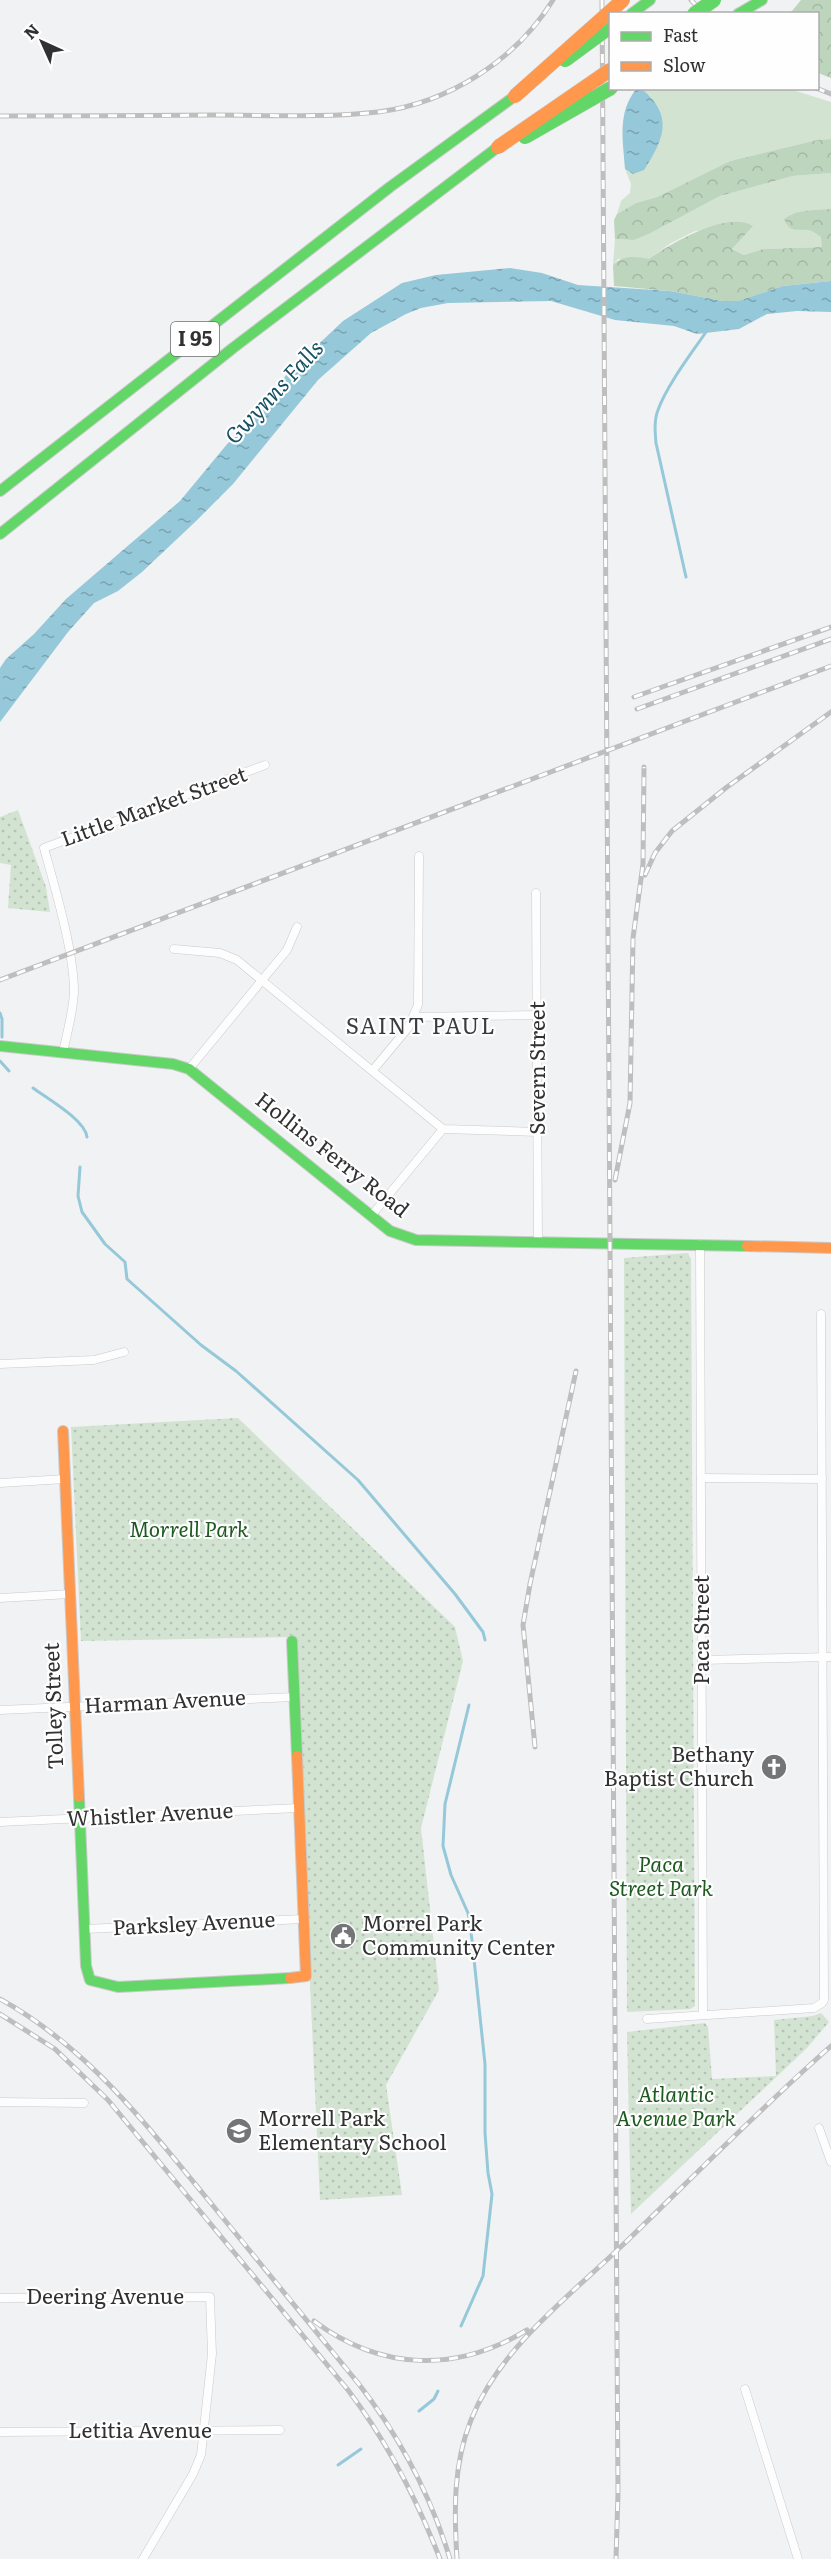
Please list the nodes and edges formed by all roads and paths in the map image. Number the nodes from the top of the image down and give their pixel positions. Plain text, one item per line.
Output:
1 (623, 0) edge
2 (650, 0) edge
3 (714, 0) edge
4 (762, 0) edge
5 (609, 12) edge
6 (609, 12) edge
7 (634, 12) edge
8 (697, 12) edge
9 (741, 12) edge
10 (609, 28) edge
11 (609, 71) edge
12 (609, 89) edge
13 (514, 96) junction
14 (498, 147) junction
15 (0, 491) edge
16 (0, 534) edge
17 (265, 765) dead end
18 (419, 856) dead end
19 (536, 893) dead end
20 (297, 927) dead end
21 (174, 949) dead end
22 (264, 981) junction
23 (538, 1015) junction
24 (415, 1017) junction
25 (0, 1046) edge
26 (63, 1053) junction
27 (189, 1069) junction
28 (374, 1070) junction
29 (443, 1129) junction
30 (538, 1132) junction
31 (371, 1216) junction
32 (538, 1243) junction
33 (700, 1244) junction
34 (831, 1248) edge
35 (821, 1314) dead end
36 (124, 1352) dead end
37 (0, 1364) edge
38 (63, 1431) dead end
39 (701, 1478) junction
40 (65, 1479) junction
41 (822, 1479) junction
42 (0, 1482) edge
43 (70, 1594) junction
44 (0, 1598) edge
45 (292, 1641) dead end
46 (827, 1657) edge
47 (702, 1660) junction
48 (294, 1697) junction
49 (75, 1706) junction
50 (0, 1710) edge
51 (299, 1808) junction
52 (80, 1818) junction
53 (0, 1822) edge
54 (304, 1919) junction
55 (85, 1929) junction
56 (703, 2016) junction
57 (647, 2019) dead end
58 (0, 2102) edge
59 (84, 2103) dead end
60 (819, 2128) dead end
61 (831, 2162) edge
62 (0, 2298) edge
63 (745, 2389) dead end
64 (204, 2430) junction
65 (280, 2430) dead end
66 (0, 2432) edge
67 (143, 2559) edge
68 (798, 2559) edge

1 - 5 main road, bridge
2 - 7 main road
3 - 8 main road, bridge
4 - 9 main road
6 - 13 main road, bridge
10 - 13 main road, I 95, bridge
11 - 14 main road, I 95, bridge
12 - 14 main road, bridge
13 - 15 main road, I 95
14 - 16 main road, I 95
17 - 26 street, Little Market Street
18 - 24 street
19 - 23 street, Severn Street
20 - 22 street
21 - 22 street
22 - 27 street
22 - 28 street
23 - 24 street
23 - 30 street, Severn Street
24 - 28 street
25 - 26 main road, Hollins Ferry Road
26 - 27 main road, Hollins Ferry Road
27 - 31 main road, Hollins Ferry Road
28 - 29 street
29 - 30 street
29 - 31 street
30 - 32 street, Severn Street
31 - 32 main road, Hollins Ferry Road
32 - 33 main road, Hollins Ferry Road
33 - 34 main road, Hollins Ferry Road
33 - 39 street, Paca Street
35 - 41 street
36 - 37 street
38 - 40 main road, Tolley Street
39 - 41 street
39 - 47 street, Paca Street
40 - 42 street
40 - 43 main road, Tolley Street
41 - 46 street
43 - 44 street
43 - 49 main road, Tolley Street
45 - 48 main road
46 - 47 street
46 - 56 street
47 - 56 street, Paca Street
48 - 49 street, Harman Avenue
48 - 51 main road
49 - 50 street, Harman Avenue
49 - 52 main road, Tolley Street
51 - 52 street, Whistler Avenue
51 - 54 main road
52 - 53 street, Whistler Avenue
52 - 55 main road, Tolley Street
54 - 55 street, Parksley Avenue
54 - 55 main road, Tolley Street
56 - 57 street
58 - 59 street
60 - 61 street
62 - 64 street, Deering Avenue
63 - 68 street
64 - 65 street, Letitia Avenue
64 - 66 street, Letitia Avenue
64 - 67 street

